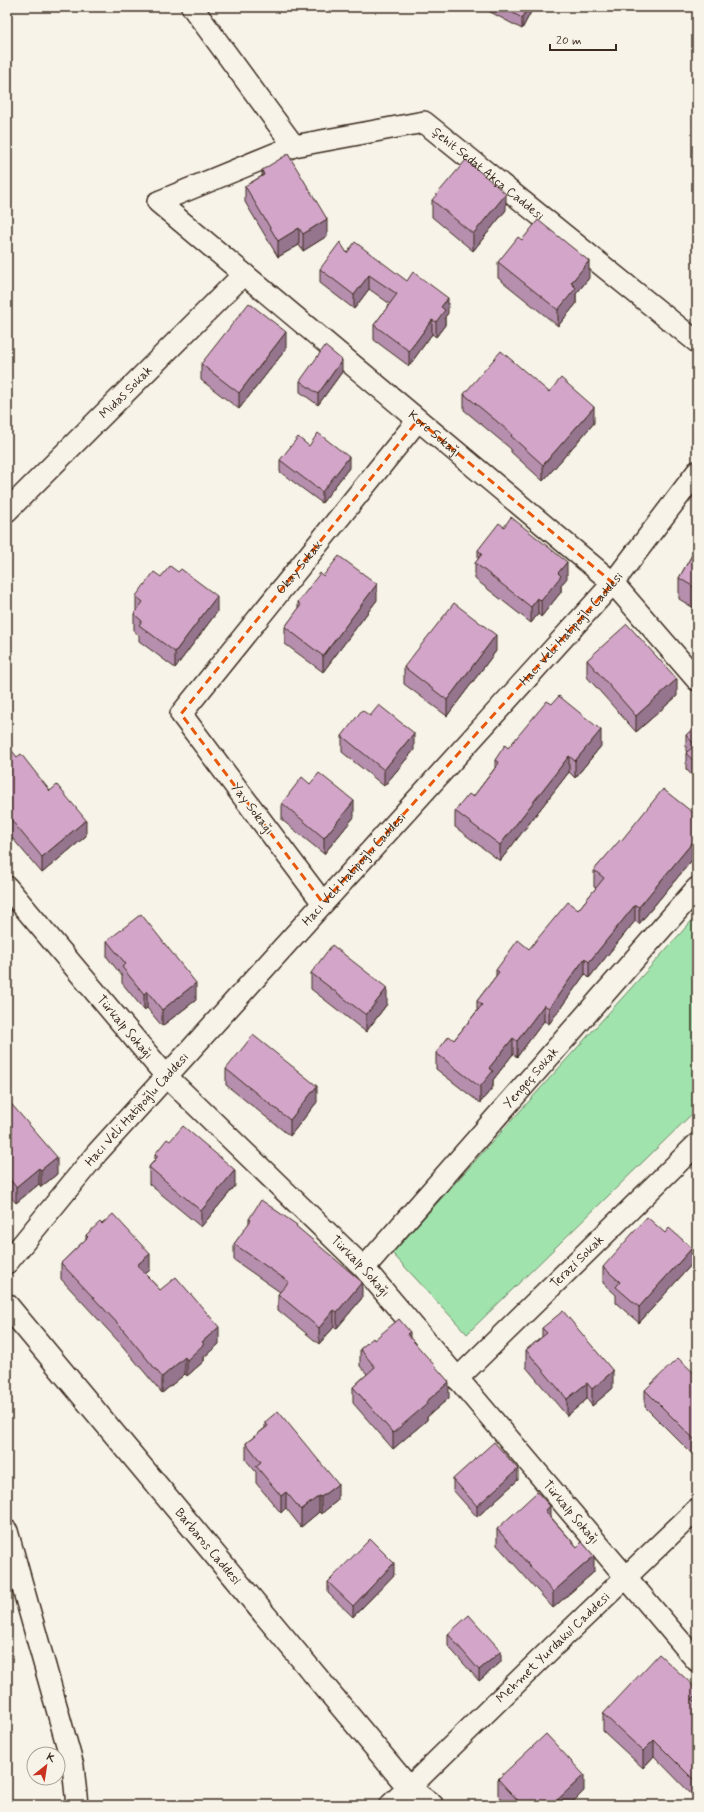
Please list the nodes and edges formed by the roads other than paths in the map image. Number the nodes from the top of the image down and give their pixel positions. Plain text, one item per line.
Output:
1 (192, 7) edge
2 (294, 146) junction
3 (158, 202) joint
4 (244, 274) junction
5 (697, 342) edge
6 (418, 420) junction
7 (697, 472) edge
8 (7, 510) edge
9 (613, 583) junction
10 (697, 680) edge
11 (182, 714) joint
12 (7, 887) edge
13 (697, 888) edge
14 (323, 903) junction
15 (166, 1076) junction
16 (697, 1144) edge
17 (7, 1263) edge
18 (364, 1268) junction
19 (7, 1305) edge
20 (457, 1378) junction
21 (697, 1509) edge
22 (7, 1531) edge
23 (627, 1576) junction
24 (697, 1661) edge
25 (413, 1796) edge
26 (77, 1805) edge
27 (391, 1805) edge
28 (432, 1805) edge

1 - 2 street
2 - 3 street, Şehit Sedat Akça Caddesi
2 - 5 street, Şehit Sedat Akça Caddesi
3 - 4 street, Kore Sokağı
4 - 6 street, Kore Sokağı
4 - 8 street, Midas Sokak
6 - 9 street, Kore Sokağı
6 - 11 street, Okay Sokak
7 - 9 street, Hacı Veli Hatipoğlu Caddesi
9 - 10 street, Kore Sokağı
9 - 14 street, Hacı Veli Hatipoğlu Caddesi
11 - 14 street, Yay Sokağı
12 - 15 street, Türkalp Sokağı
13 - 18 street, Yengeç Sokak
14 - 15 street, Hacı Veli Hatipoğlu Caddesi
15 - 17 street, Hacı Veli Hatipoğlu Caddesi
15 - 18 street, Türkalp Sokağı
16 - 20 street, Terazi Sokak
18 - 20 street, Türkalp Sokağı
19 - 25 street, Barbaros Caddesi
20 - 23 street, Türkalp Sokağı
21 - 23 street, Mehmet Yurdakul Caddesi
22 - 26 street
23 - 24 street, Türkalp Sokağı
23 - 25 street, Mehmet Yurdakul Caddesi
25 - 27 street
25 - 28 street, Barbaros Caddesi

